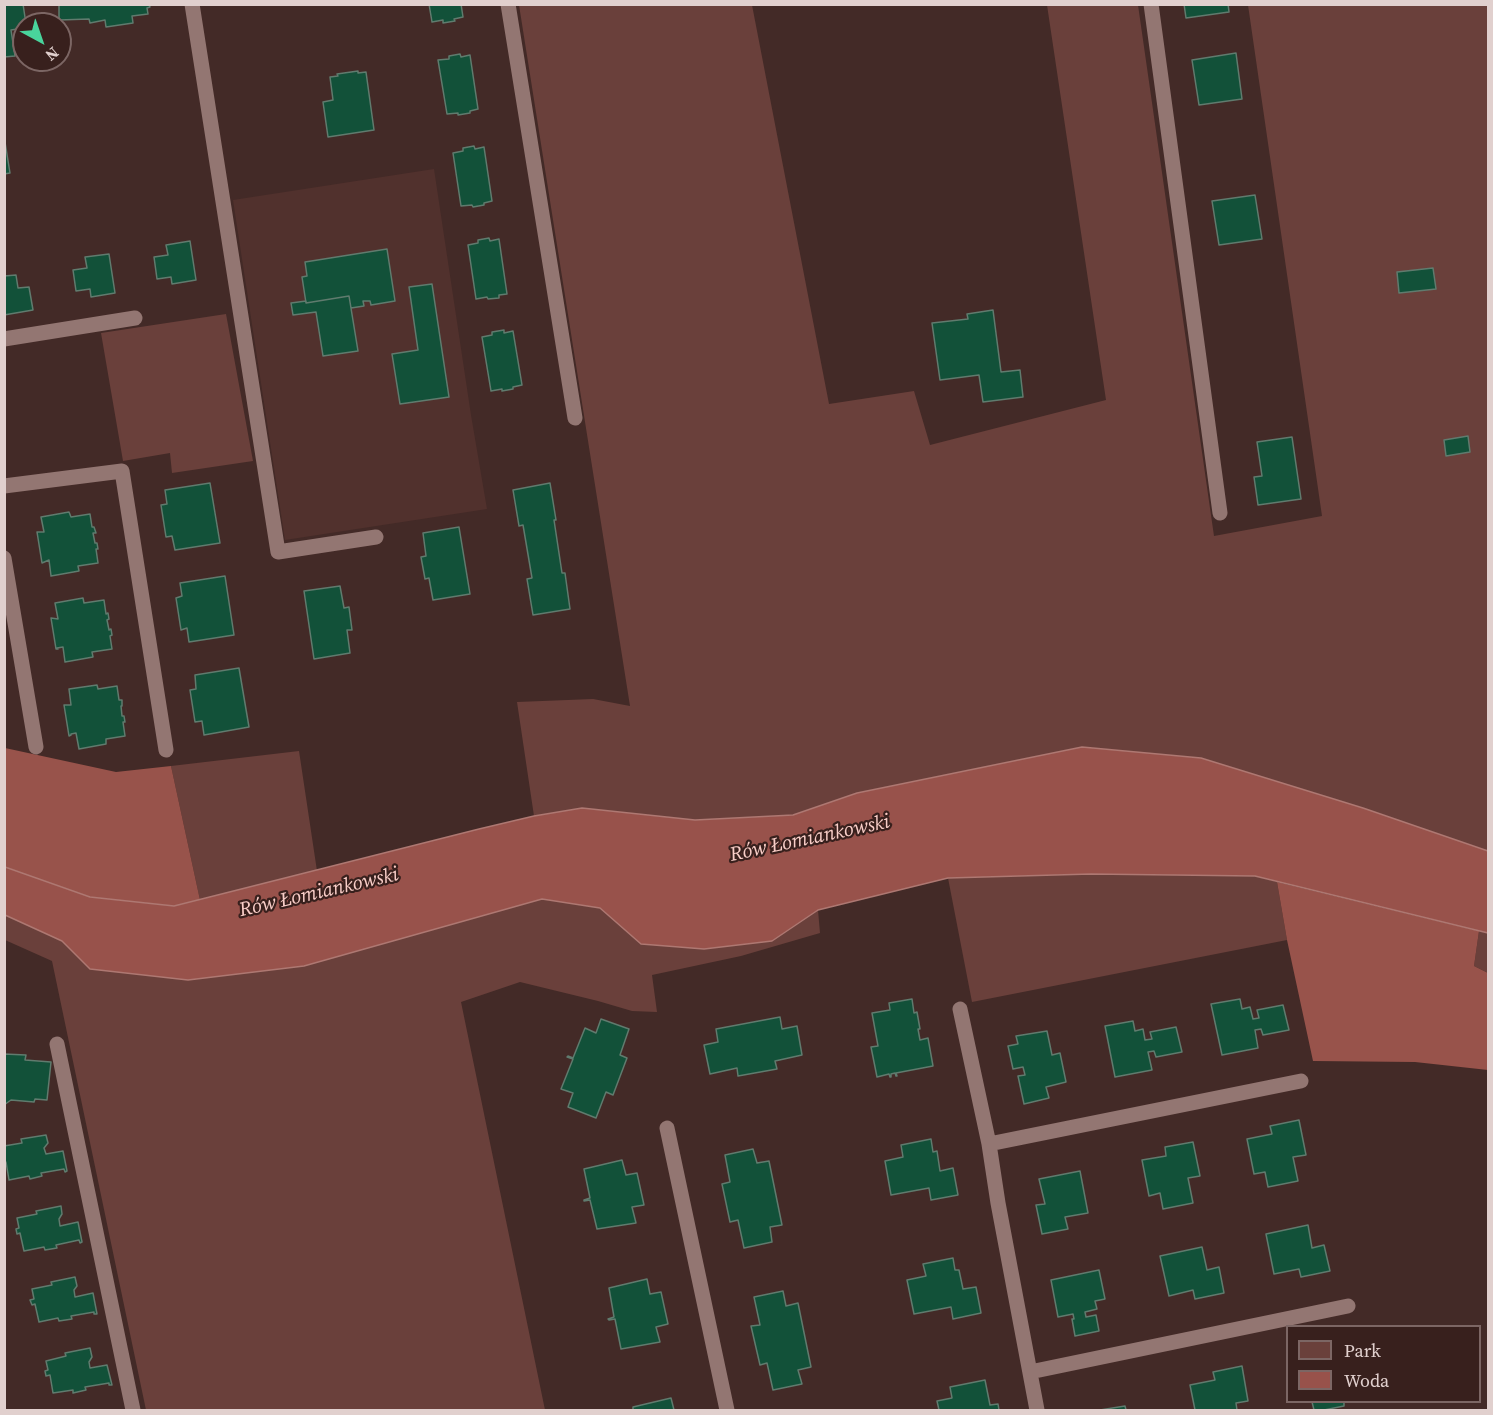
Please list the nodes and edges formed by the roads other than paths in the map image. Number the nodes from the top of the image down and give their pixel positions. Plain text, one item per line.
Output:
1 (192, 4) edge
2 (508, 4) edge
3 (1151, 4) edge
4 (135, 318) dead end
5 (4, 339) edge
6 (575, 418) dead end
7 (4, 486) edge
8 (1220, 513) dead end
9 (376, 537) dead end
10 (4, 558) edge
11 (36, 747) dead end
12 (166, 750) dead end
13 (960, 1009) dead end
14 (57, 1044) dead end
15 (1301, 1081) dead end
16 (668, 1128) dead end
17 (989, 1144) junction
18 (1348, 1306) dead end
19 (1030, 1372) junction
20 (133, 1410) edge
21 (727, 1410) edge
22 (1037, 1410) edge

1 - 9 lane
2 - 6 lane
3 - 8 lane
4 - 5 lane
7 - 12 lane
10 - 11 lane
13 - 17 lane
14 - 20 lane
15 - 17 lane
16 - 21 lane
17 - 19 lane
18 - 19 lane
19 - 22 lane

